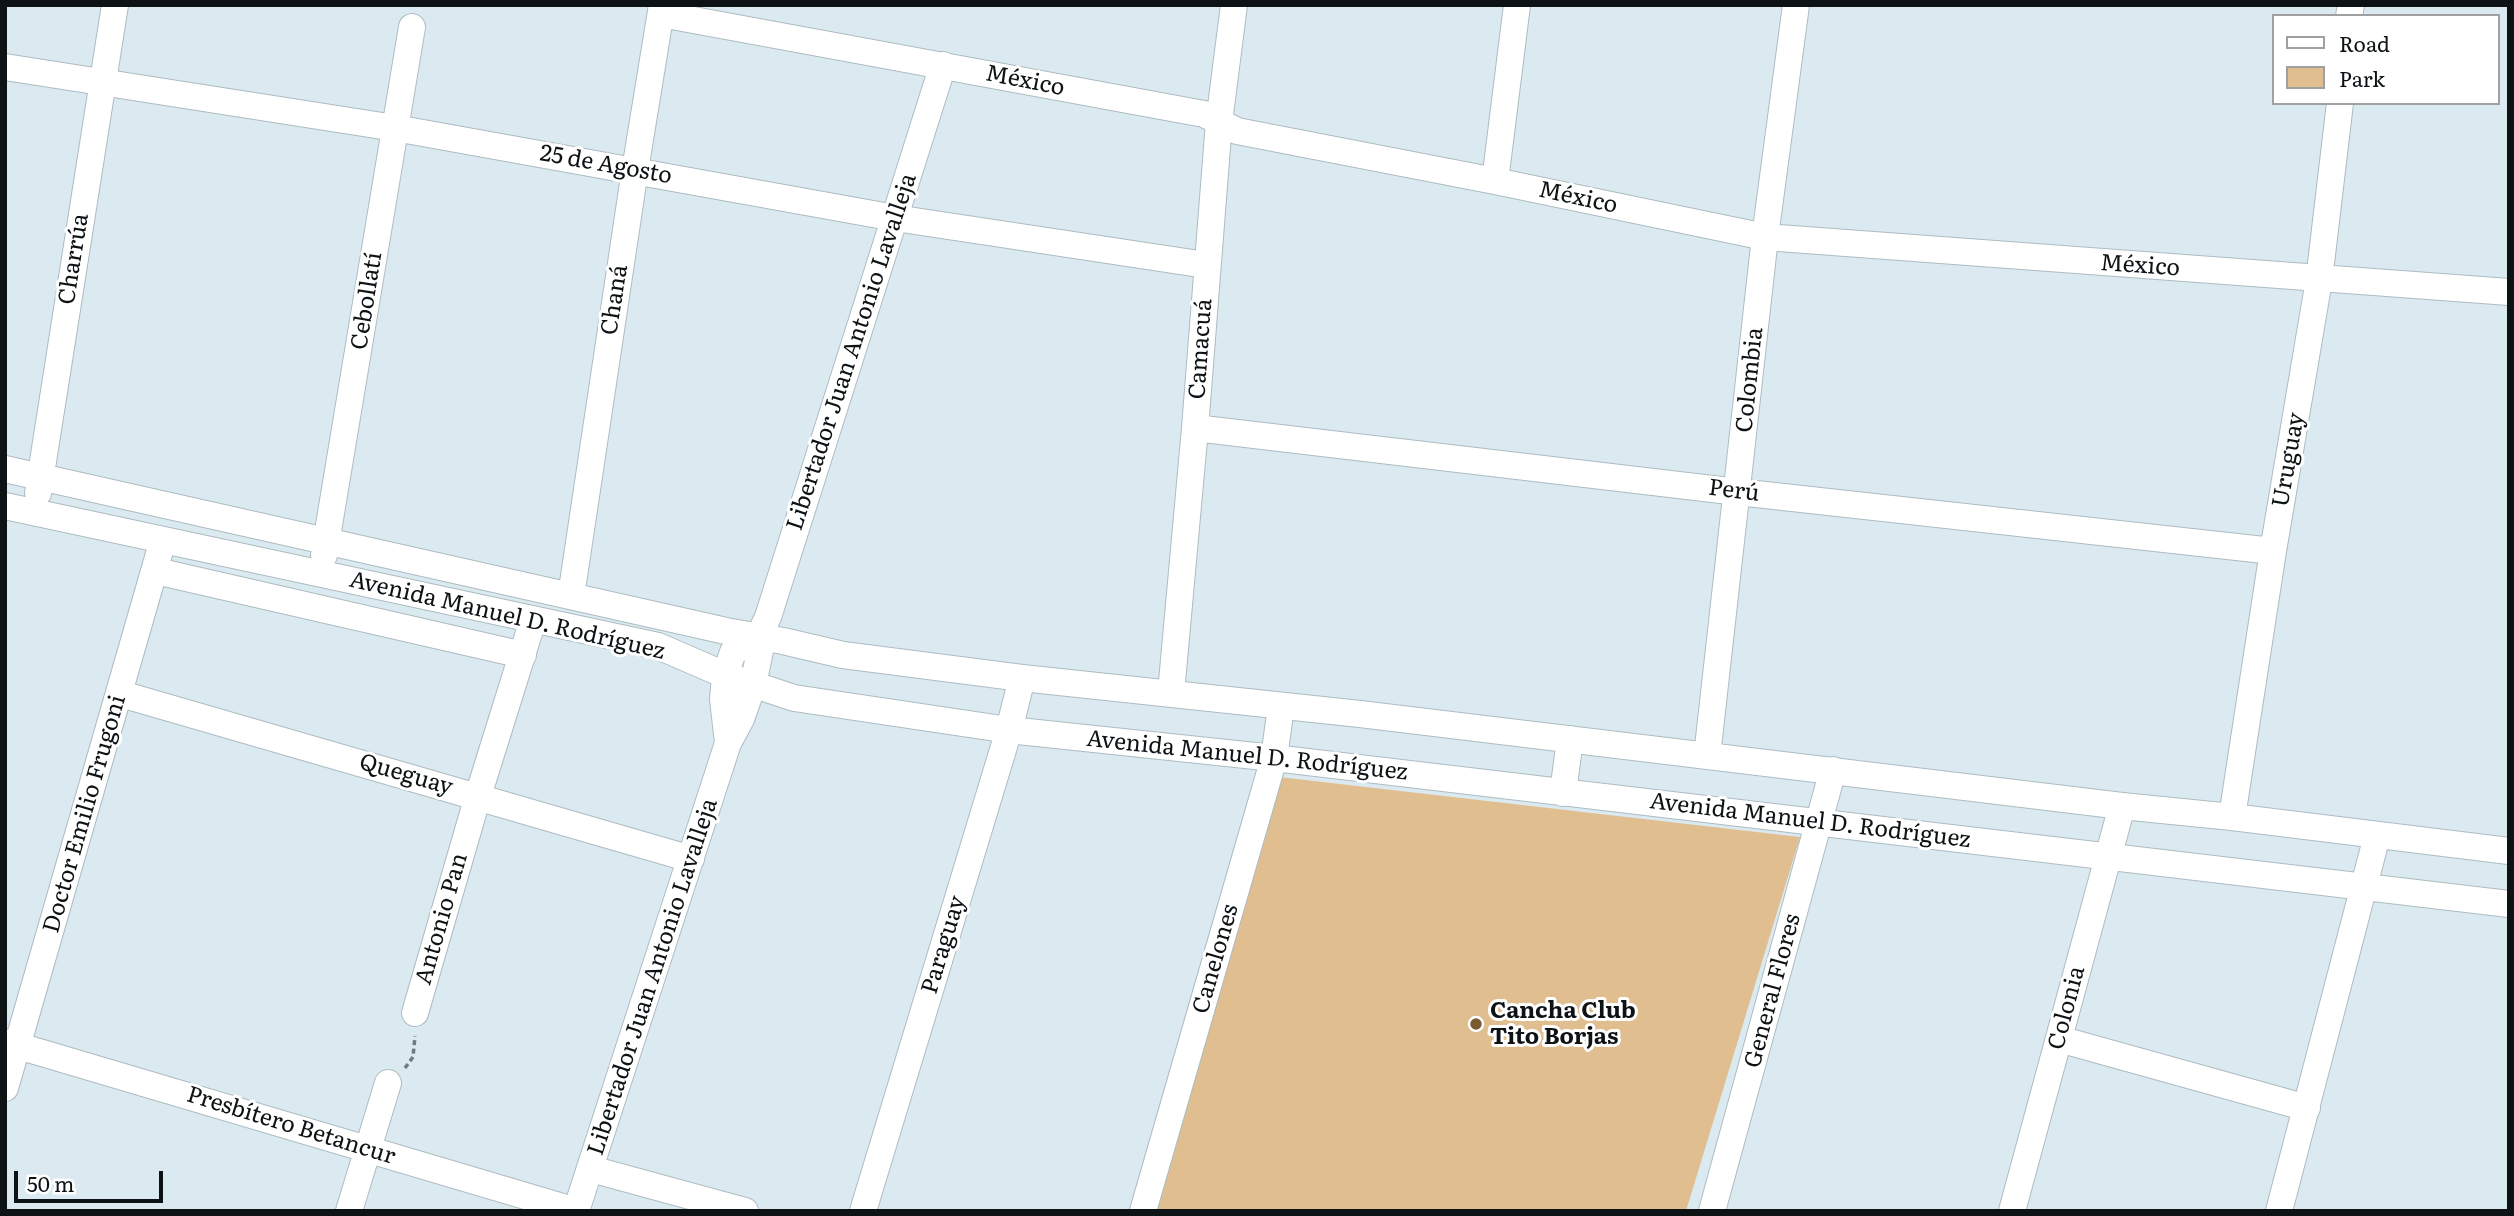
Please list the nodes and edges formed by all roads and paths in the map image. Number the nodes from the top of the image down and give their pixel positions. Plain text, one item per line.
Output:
1 (115, 5) edge
2 (1234, 5) edge
3 (1517, 5) edge
4 (1796, 5) edge
5 (661, 10) edge
6 (412, 27) dead end
7 (943, 65) junction
8 (5, 67) edge
9 (102, 81) junction
10 (2340, 105) edge
11 (1219, 122) junction
12 (395, 128) junction
13 (635, 170) junction
14 (1495, 181) junction
15 (895, 218) junction
16 (1765, 237) junction
17 (1206, 265) junction
18 (2319, 279) junction
19 (2509, 292) edge
20 (1195, 428) junction
21 (5, 469) edge
22 (40, 477) junction
23 (1738, 492) junction
24 (5, 506) edge
25 (35, 512) junction
26 (163, 540) junction
27 (327, 541) junction
28 (2273, 551) junction
29 (156, 571) junction
30 (320, 574) junction
31 (571, 596) junction
32 (533, 620) junction
33 (758, 638) junction
34 (523, 655) junction
35 (725, 675) junction
36 (1022, 678) junction
37 (753, 685) junction
38 (1171, 693) junction
39 (121, 694) junction
40 (1281, 706) junction
41 (1009, 730) junction
42 (1570, 739) junction
43 (728, 743) junction
44 (1707, 756) junction
45 (1274, 758) junction
46 (1833, 770) junction
47 (1563, 793) junction
48 (478, 796) junction
49 (2122, 806) junction
50 (2232, 817) junction
51 (1819, 822) junction
52 (2377, 836) junction
53 (2509, 851) edge
54 (2110, 856) junction
55 (691, 859) junction
56 (2365, 886) junction
57 (2509, 904) edge
58 (415, 1013) joint
59 (2059, 1039) junction
60 (12, 1044) edge
61 (388, 1083) joint
62 (5, 1088) edge
63 (2306, 1108) junction
64 (368, 1149) junction
65 (590, 1169) junction
66 (349, 1211) edge
67 (576, 1211) edge
68 (745, 1211) edge
69 (863, 1211) edge
70 (1143, 1211) edge
71 (1712, 1211) edge
72 (2012, 1211) edge
73 (2279, 1211) edge

1 - 9 street, Charrúa
2 - 11 street, Camacuá
3 - 14 street
4 - 16 street, Colombia
5 - 7 street, México
5 - 13 street, Chaná
6 - 12 street, Cebollatí
7 - 11 street, México
7 - 15 street, Libertador Juan Antonio Lavalleja
8 - 9 street, 25 de Agosto
9 - 12 street, 25 de Agosto
9 - 22 street, Charrúa
10 - 18 street, Uruguay
11 - 14 street, México
11 - 17 street, Camacuá
12 - 13 street, 25 de Agosto
12 - 27 street, Cebollatí
13 - 15 street, 25 de Agosto
13 - 31 street, Chaná
14 - 16 street, México
15 - 17 street, 25 de Agosto
15 - 33 street, Libertador Juan Antonio Lavalleja
16 - 18 street, México
16 - 23 street, Colombia
17 - 20 street, Camacuá
18 - 19 street, México
18 - 28 street, Uruguay
20 - 23 street, Perú
20 - 38 street, Camacuá
21 - 22 street, Avenida Manuel D. Rodríguez
22 - 25 street, Charrúa
22 - 27 street, Avenida Manuel D. Rodríguez
23 - 28 street, Perú
23 - 44 street, Colombia
24 - 25 street, Avenida Manuel D. Rodríguez
25 - 26 street, Avenida Manuel D. Rodríguez
26 - 29 street, Doctor Emilio Frugoni
26 - 30 street, Avenida Manuel D. Rodríguez
27 - 30 street, Cebollatí
27 - 31 street, Avenida Manuel D. Rodríguez
28 - 50 street, Uruguay
29 - 34 street, Avenida Manuel D. Rodríguez
29 - 39 street, Doctor Emilio Frugoni
30 - 32 street, Avenida Manuel D. Rodríguez
31 - 33 street, Avenida Manuel D. Rodríguez
32 - 34 street, Antonio Pan
32 - 35 street, Avenida Manuel D. Rodríguez
33 - 35 street
33 - 36 street, Avenida Manuel D. Rodríguez
33 - 37 street, Libertador Juan Antonio Lavalleja
34 - 48 street, Antonio Pan
35 - 37 street, Avenida Manuel D. Rodríguez
35 - 43 street, Libertador Juan Antonio Lavalleja
36 - 38 street, Avenida Manuel D. Rodríguez
36 - 41 street, Paraguay
37 - 41 street, Avenida Manuel D. Rodríguez
37 - 43 street, Libertador Juan Antonio Lavalleja
38 - 40 street, Avenida Manuel D. Rodríguez
39 - 48 street, Queguay
39 - 60 street, Doctor Emilio Frugoni
40 - 42 street, Avenida Manuel D. Rodríguez
40 - 45 street, Canelones
41 - 45 street, Avenida Manuel D. Rodríguez
41 - 69 street, Paraguay
42 - 44 street, Avenida Manuel D. Rodríguez
42 - 47 street
43 - 55 street, Libertador Juan Antonio Lavalleja
44 - 46 street, Avenida Manuel D. Rodríguez
45 - 47 street, Avenida Manuel D. Rodríguez
45 - 70 street, Canelones
46 - 49 street, Avenida Manuel D. Rodríguez
46 - 51 street, General Flores
47 - 51 street, Avenida Manuel D. Rodríguez
48 - 55 street, Queguay
48 - 58 street, Antonio Pan
49 - 50 street, Avenida Manuel D. Rodríguez
49 - 54 street, Colonia
50 - 52 street, Avenida Manuel D. Rodríguez
51 - 54 street, Avenida Manuel D. Rodríguez
51 - 71 street, General Flores
52 - 53 street, Avenida Manuel D. Rodríguez
52 - 56 street
54 - 56 street, Avenida Manuel D. Rodríguez
54 - 59 street, Colonia
55 - 65 street, Libertador Juan Antonio Lavalleja
56 - 57 street, Avenida Manuel D. Rodríguez
56 - 63 street
58 - 61 path, Antonio Pan
59 - 63 street
59 - 72 street, Colonia
60 - 62 street, Doctor Emilio Frugoni
60 - 64 street, Presbítero Betancur
61 - 64 street
63 - 73 street
64 - 66 street
64 - 67 street, Presbítero Betancur
65 - 67 street, Libertador Juan Antonio Lavalleja
65 - 68 street

